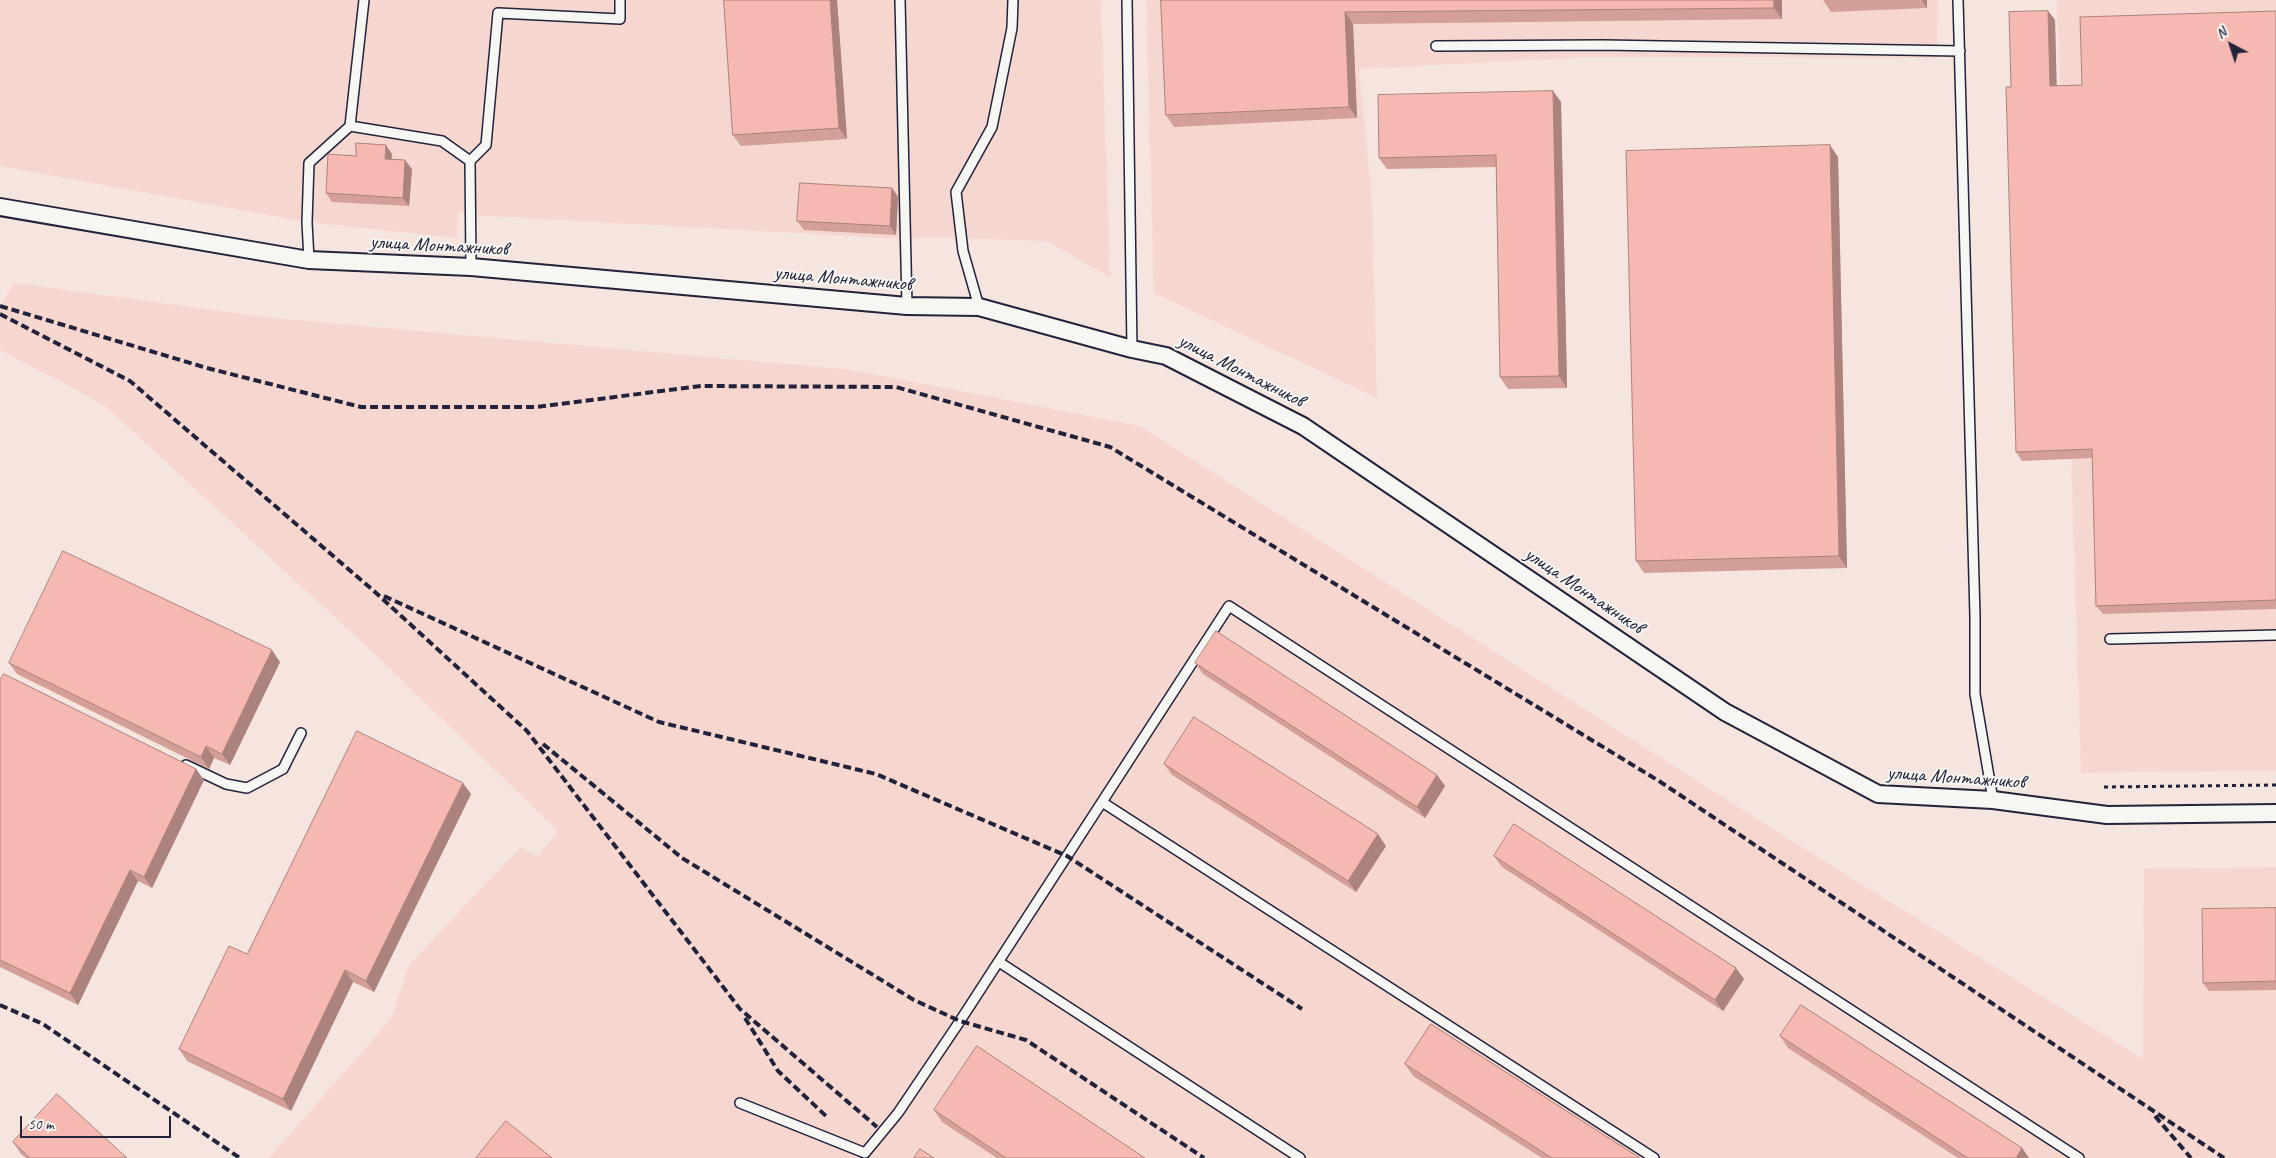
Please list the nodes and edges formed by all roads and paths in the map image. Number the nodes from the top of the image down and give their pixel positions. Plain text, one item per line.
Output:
1 (364, 0) edge
2 (620, 0) edge
3 (900, 0) edge
4 (1013, 0) edge
5 (1127, 0) edge
6 (1958, 0) edge
7 (1436, 46) dead end
8 (1960, 51) junction
9 (350, 126) junction
10 (470, 161) junction
11 (0, 207) edge
12 (309, 260) junction
13 (471, 267) junction
14 (907, 306) junction
15 (979, 307) junction
16 (1132, 349) junction
17 (2276, 635) edge
18 (2110, 638) dead end
19 (301, 733) dead end
20 (174, 758) edge
21 (2276, 784) edge
22 (2104, 787) dead end
23 (1993, 800) junction
24 (1102, 802) junction
25 (2276, 813) edge
26 (999, 962) junction
27 (740, 1103) dead end
28 (1300, 1158) edge
29 (1654, 1158) edge
30 (2079, 1158) edge

1 - 9 lane
2 - 10 lane
3 - 14 lane
4 - 15 lane
5 - 16 lane
6 - 8 lane
7 - 8 lane
8 - 23 lane
9 - 10 lane
9 - 12 lane
10 - 13 lane
11 - 12 street, улица Монтажников
12 - 13 street, улица Монтажников
13 - 14 street, улица Монтажников
14 - 15 street, улица Монтажников
15 - 16 street, улица Монтажников
16 - 23 street, улица Монтажников
17 - 18 lane
19 - 20 lane
21 - 22 path
23 - 25 street, улица Монтажников
24 - 26 lane
24 - 29 lane
24 - 30 lane
26 - 27 lane
26 - 28 lane

